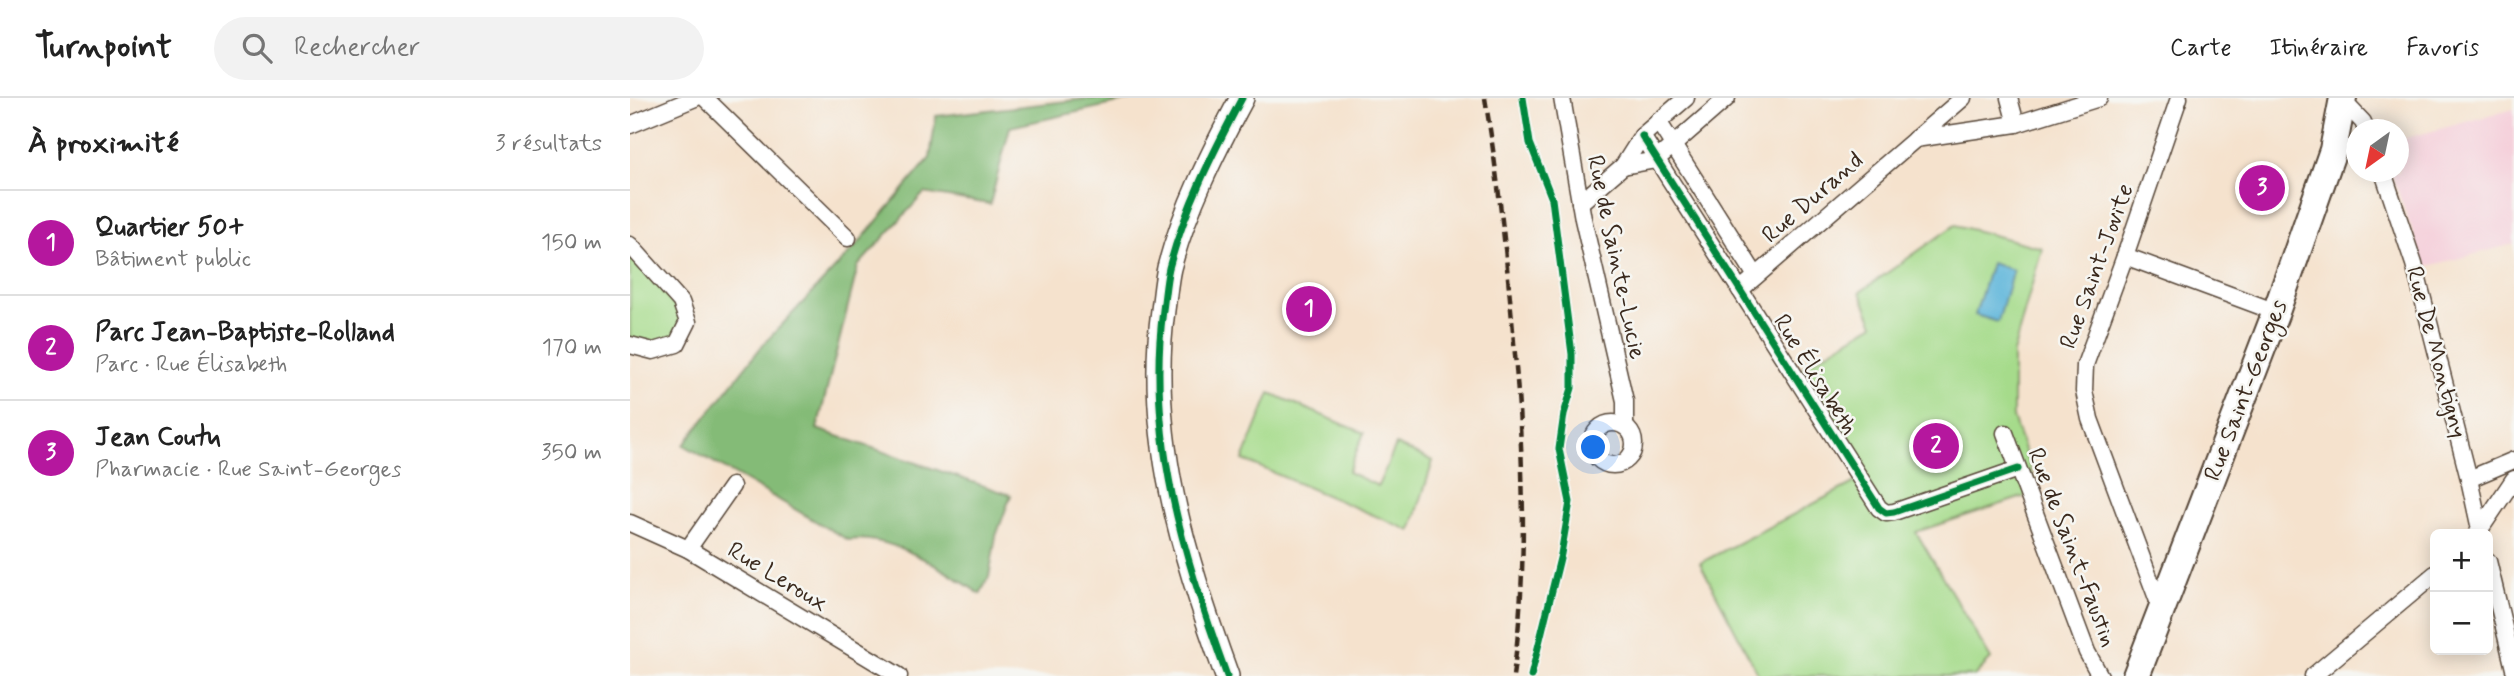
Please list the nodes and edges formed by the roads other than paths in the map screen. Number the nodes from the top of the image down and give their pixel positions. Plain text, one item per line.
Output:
1 (695, 98) edge
2 (705, 98) edge
3 (1242, 98) edge
4 (1562, 98) edge
5 (1686, 98) edge
6 (1727, 98) edge
7 (1962, 98) edge
8 (2009, 98) edge
9 (2099, 98) edge
10 (2179, 98) edge
11 (2343, 100) edge
12 (2360, 119) edge
13 (1658, 121) junction
14 (2016, 124) junction
15 (630, 125) edge
16 (1642, 135) junction
17 (1914, 139) junction
18 (1672, 145) junction
19 (1656, 160) junction
20 (1623, 166) junction
21 (2386, 182) edge
22 (1580, 203) junction
23 (848, 238) dead end
24 (630, 245) edge
25 (2125, 257) junction
26 (1756, 276) junction
27 (1740, 290) junction
28 (2276, 312) junction
29 (630, 345) edge
30 (1625, 426) dead end
31 (2005, 433) dead end
32 (2514, 460) edge
33 (2018, 469) junction
34 (2469, 479) junction
35 (2514, 479) edge
36 (732, 486) dead end
37 (630, 523) edge
38 (2478, 529) edge
39 (2482, 529) edge
40 (688, 549) junction
41 (2430, 578) edge
42 (2493, 582) edge
43 (2161, 608) junction
44 (2514, 669) edge
45 (899, 676) edge
46 (1227, 676) edge
47 (2100, 676) edge
48 (2136, 676) edge
49 (2313, 676) edge

1 - 15 street
2 - 23 street
3 - 46 street
4 - 22 street, Rue de Sainte-Lucie
5 - 13 street
6 - 18 street
7 - 17 street, Rue Durand
8 - 14 street
9 - 14 street
10 - 25 street, Rue Saint-Jovite
11 - 12 street
11 - 28 main road, Rue Saint-Georges
13 - 16 street
13 - 18 street
14 - 17 street
16 - 19 street, Rue Élisabeth
16 - 20 street
17 - 26 street, Rue Durand
18 - 19 street
18 - 26 street
19 - 20 street
19 - 27 street, Rue Élisabeth
20 - 22 street
21 - 34 street, Rue De Montigny
22 - 30 street, Rue de Sainte-Lucie
24 - 29 street
25 - 28 street
25 - 43 street, Rue Saint-Jovite
26 - 27 street, Rue Durand
27 - 33 street, Rue Élisabeth
28 - 43 main road, Rue Saint-Georges
31 - 33 street, Rue de Saint-Faustin
32 - 34 street
33 - 47 street, Rue de Saint-Faustin
34 - 38 street, Rue De Montigny
35 - 39 street
36 - 40 street
37 - 40 street, Rue Leroux
40 - 45 street, Rue Leroux
41 - 49 street
42 - 44 street
43 - 48 main road, Rue Saint-Georges

